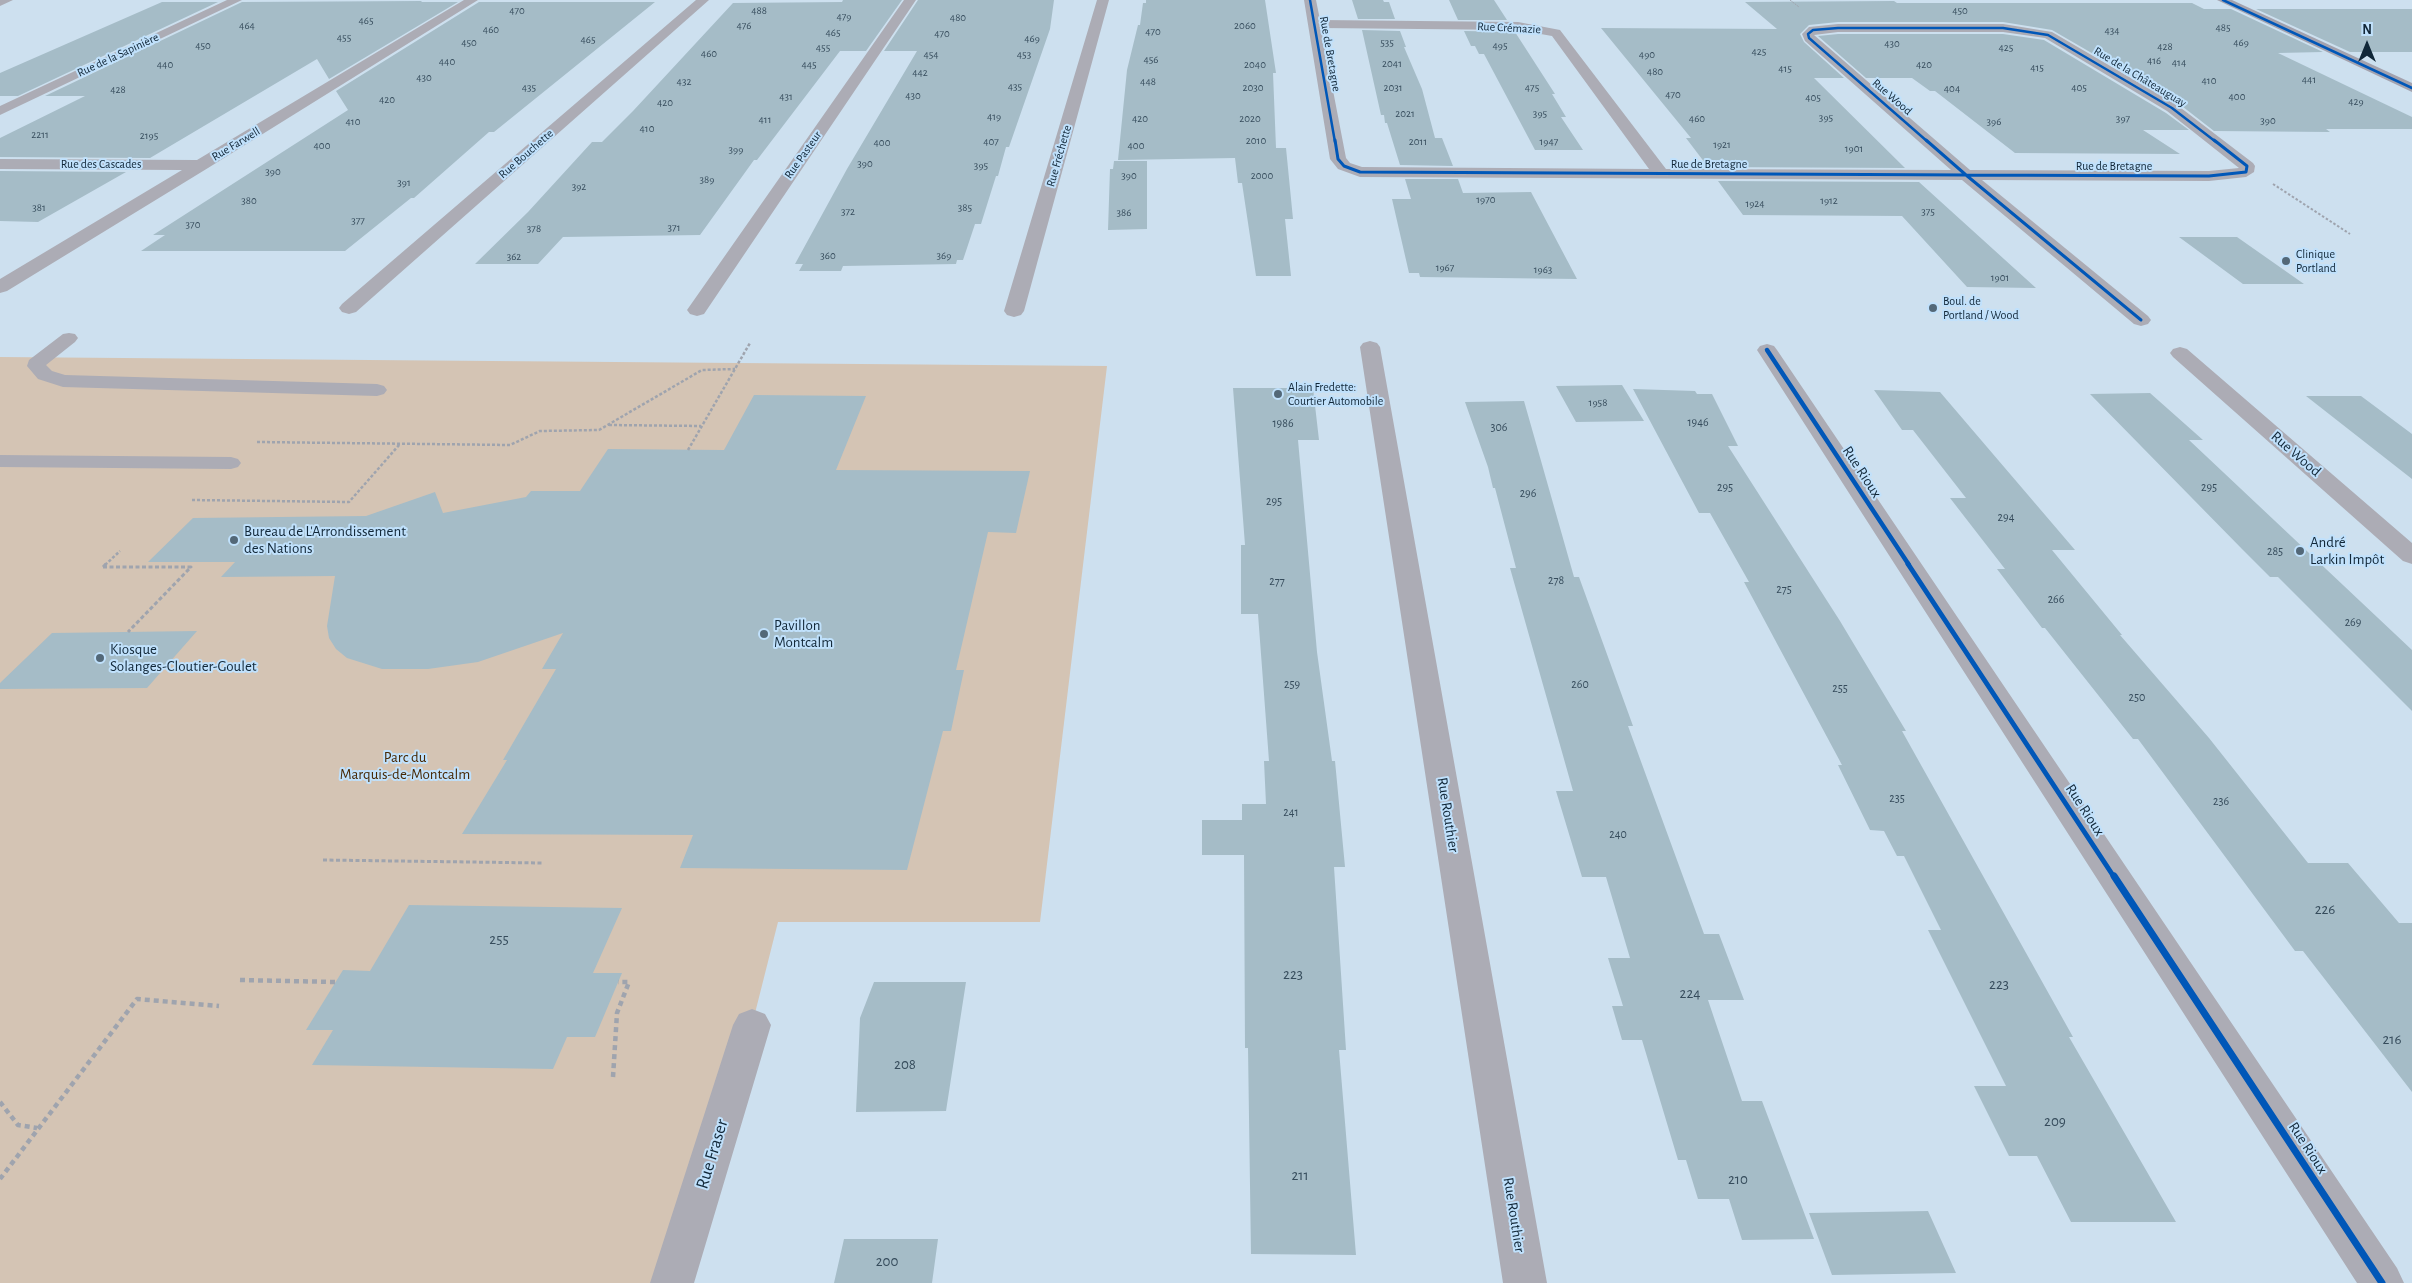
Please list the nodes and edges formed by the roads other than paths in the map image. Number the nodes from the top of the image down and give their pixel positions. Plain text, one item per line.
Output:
1 (7, 0) edge
2 (236, 0) edge
3 (472, 0) edge
4 (703, 0) edge
5 (910, 0) edge
6 (1103, 0) edge
7 (1310, 0) edge
8 (2223, 0) edge
9 (0, 3) edge
10 (1315, 24) junction
11 (2035, 32) joint
12 (2412, 88) edge
13 (0, 110) edge
14 (0, 164) edge
15 (202, 165) junction
16 (2246, 172) joint
17 (1661, 174) junction
18 (1966, 175) junction
19 (0, 288) edge
20 (349, 308) dead end
21 (697, 310) dead end
22 (1014, 311) dead end
23 (2141, 320) dead end
24 (68, 338) dead end
25 (1370, 347) dead end
26 (1767, 350) dead end
27 (2180, 353) dead end
28 (377, 390) dead end
29 (0, 461) edge
30 (231, 463) dead end
31 (2412, 556) edge
32 (752, 1025) dead end
33 (672, 1283) edge
34 (1525, 1283) edge
35 (2382, 1283) edge

1 - 9 street
2 - 13 street, Rue de la Sapinière
3 - 15 street, Rue Farwell
4 - 20 street, Rue Bouchette
5 - 21 street, Rue Pasteur
6 - 22 street, Rue Fréchette
7 - 10 street, Rue de Bretagne
8 - 12 street
10 - 17 street, Rue Crémazie
10 - 17 street, Rue de Bretagne
11 - 16 street, Rue de la Châteauguay
11 - 18 street, Rue Wood
14 - 15 street, Rue des Cascades
15 - 19 street, Rue Farwell
16 - 18 street, Rue de Bretagne
17 - 18 street, Rue de Bretagne
18 - 23 street, Rue Wood
24 - 28 lane
25 - 34 street, Rue Routhier
26 - 35 street, Rue Rioux
27 - 31 street, Rue Wood
29 - 30 lane
32 - 33 street, Rue Fraser

